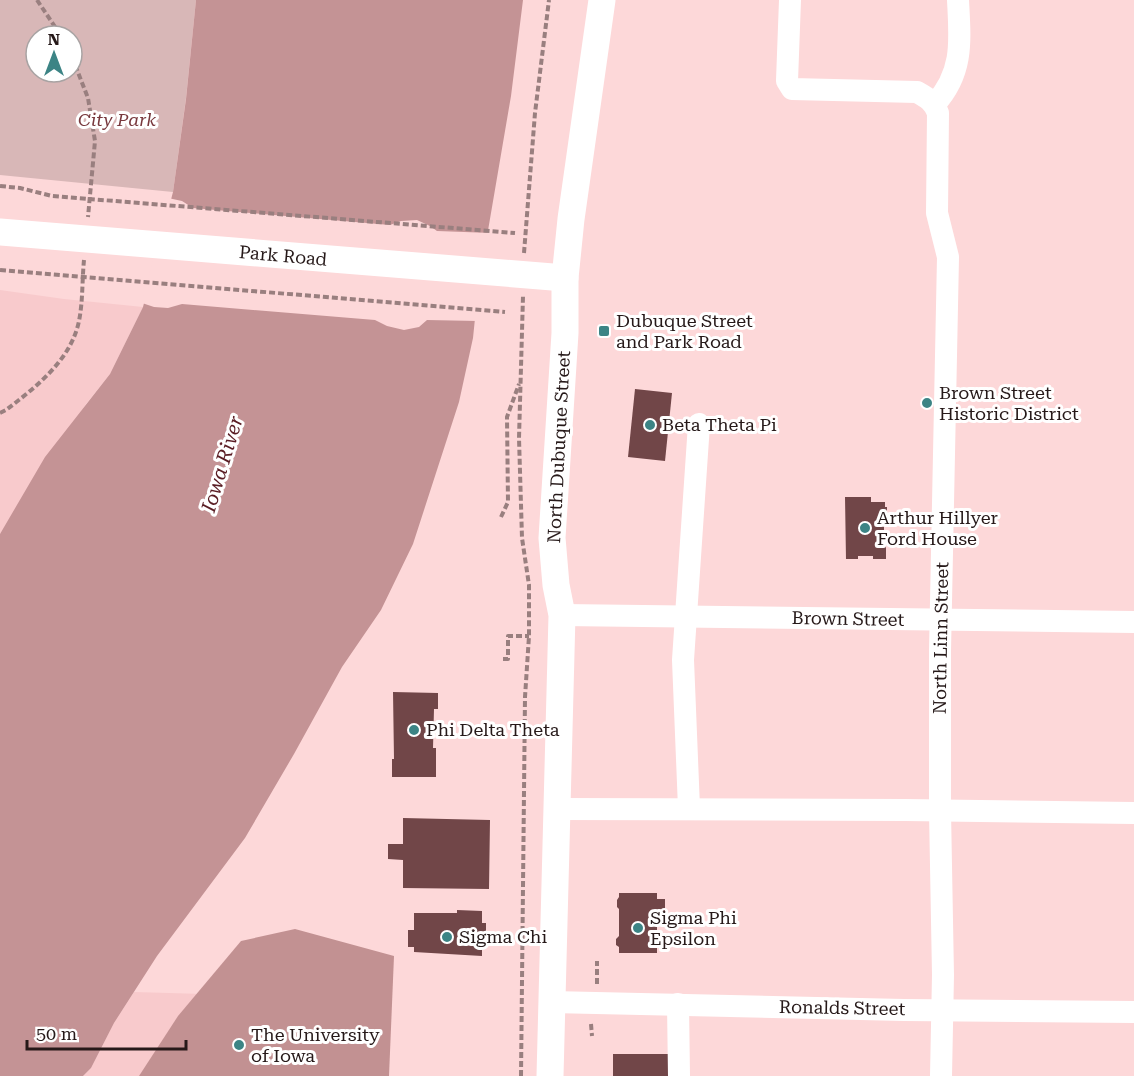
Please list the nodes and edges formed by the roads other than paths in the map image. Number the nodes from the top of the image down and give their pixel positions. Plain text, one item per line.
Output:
1 (602, 0) edge
2 (790, 0) edge
3 (958, 0) edge
4 (931, 101) junction
5 (0, 232) edge
6 (565, 279) junction
7 (699, 424) dead end
8 (562, 615) junction
9 (686, 617) junction
10 (940, 620) junction
11 (1134, 622) edge
12 (689, 808) junction
13 (557, 809) junction
14 (940, 811) junction
15 (1134, 813) edge
16 (551, 1002) junction
17 (678, 1004) junction
18 (942, 1010) junction
19 (1134, 1012) edge
20 (550, 1076) edge
21 (679, 1076) edge
22 (941, 1076) edge

1 - 6 main road, North Dubuque Street
2 - 4 street
3 - 4 street
4 - 10 street, North Linn Street
5 - 6 main road, Park Road
6 - 8 main road, North Dubuque Street
7 - 9 street
8 - 9 street, Brown Street
8 - 13 main road, North Dubuque Street
9 - 10 street, Brown Street
9 - 12 street
10 - 11 street, Brown Street
10 - 14 street, North Linn Street
12 - 13 street
12 - 14 street
13 - 16 main road, North Dubuque Street
14 - 15 street
14 - 18 street, North Linn Street
16 - 17 street, Ronalds Street
16 - 20 main road, North Dubuque Street
17 - 18 street, Ronalds Street
17 - 21 street
18 - 19 street, Ronalds Street
18 - 22 street, North Linn Street

